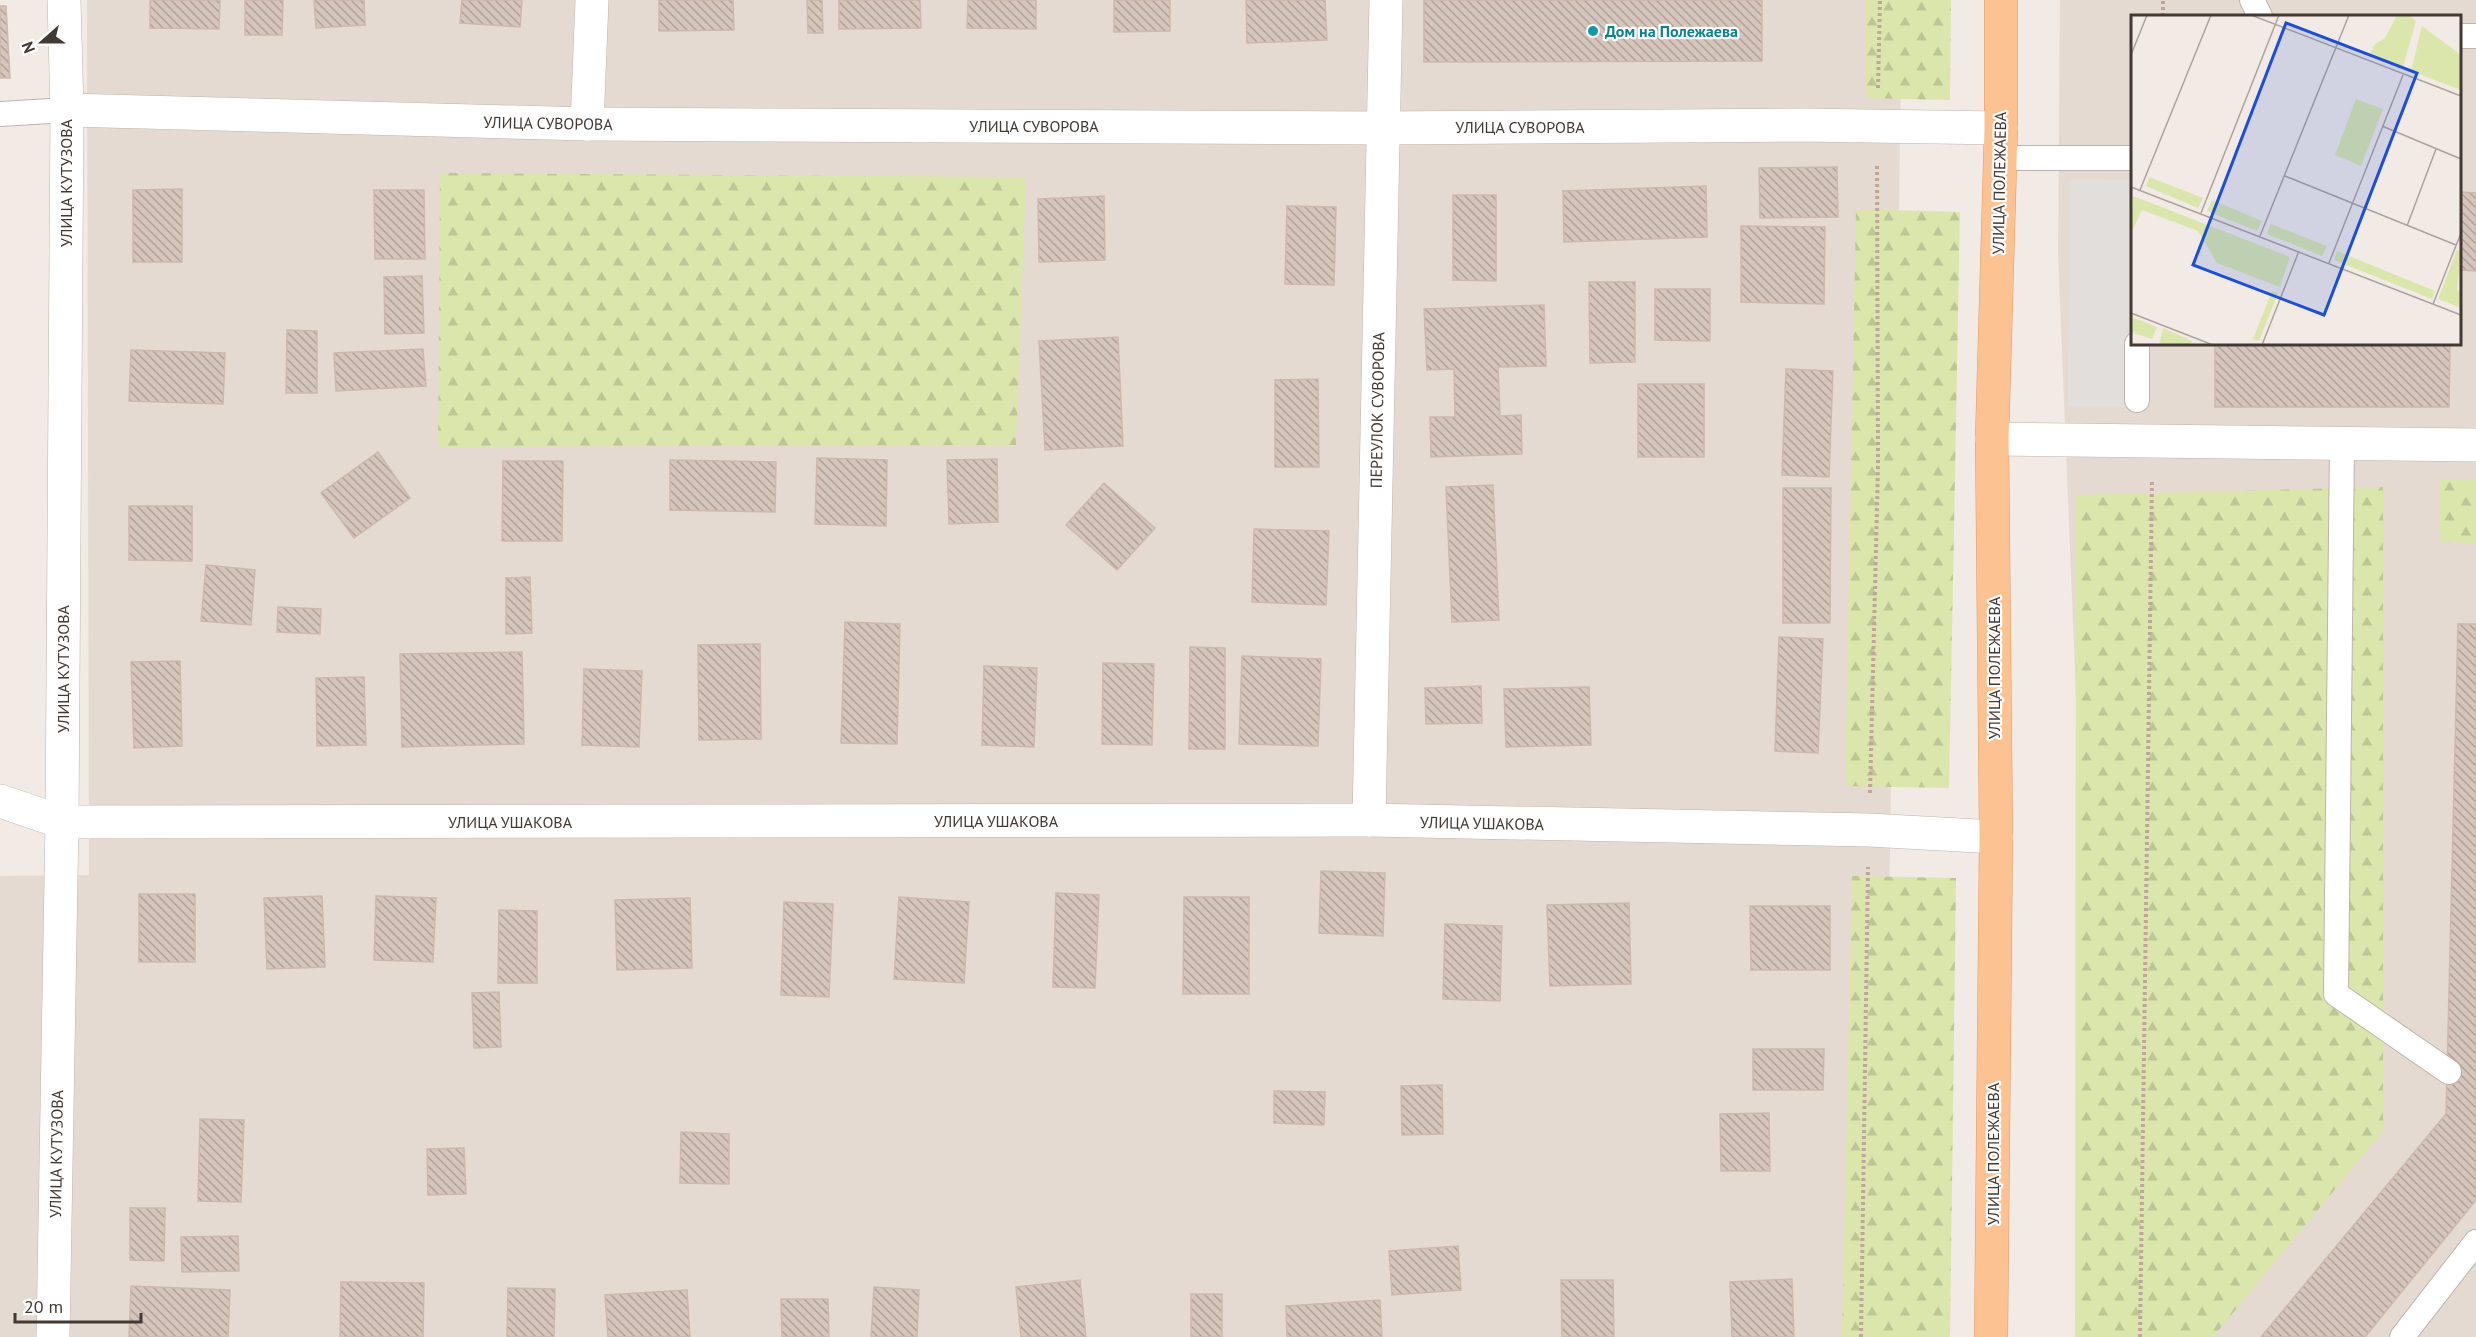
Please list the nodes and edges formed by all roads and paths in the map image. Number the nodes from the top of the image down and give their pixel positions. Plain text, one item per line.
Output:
1 (64, 0) edge
2 (592, 0) edge
3 (1386, 0) edge
4 (1880, 0) edge
5 (2001, 0) edge
6 (2252, 0) edge
7 (2260, 15) edge
8 (67, 110) junction
9 (0, 114) edge
10 (587, 124) junction
11 (1877, 127) junction
12 (1382, 128) junction
13 (2001, 143) junction
14 (2131, 158) edge
15 (2137, 345) edge
16 (2137, 400) dead end
17 (1992, 439) junction
18 (2342, 443) junction
19 (2476, 445) edge
20 (2153, 544) dead end
21 (0, 801) edge
22 (1369, 820) junction
23 (62, 822) junction
24 (1869, 830) junction
25 (1996, 837) junction
26 (2449, 1072) dead end
27 (2476, 1242) edge
28 (53, 1337) edge
29 (1861, 1337) edge
30 (1991, 1337) edge
31 (2140, 1337) edge
32 (2402, 1337) edge

1 - 8 street, УЛИЦА КУТУЗОВА
2 - 10 street
3 - 12 street, ПЕРЕУЛОК СУВОРОВА
4 - 11 path
5 - 13 main road, УЛИЦА ПОЛЕЖАЕВА
6 - 7 lane
8 - 9 lane
8 - 10 street, УЛИЦА СУВОРОВА
8 - 23 street, УЛИЦА КУТУЗОВА
10 - 12 street, УЛИЦА СУВОРОВА
11 - 12 street, УЛИЦА СУВОРОВА
11 - 13 street, УЛИЦА СУВОРОВА
11 - 24 path
12 - 22 street, ПЕРЕУЛОК СУВОРОВА
13 - 14 lane
13 - 17 main road, УЛИЦА ПОЛЕЖАЕВА
15 - 16 lane
17 - 18 street
17 - 25 main road, УЛИЦА ПОЛЕЖАЕВА
18 - 19 street
18 - 26 lane
20 - 31 path
21 - 23 street, УЛИЦА УШАКОВА
22 - 23 street, УЛИЦА УШАКОВА
22 - 24 street, УЛИЦА УШАКОВА
23 - 28 street, УЛИЦА КУТУЗОВА
24 - 25 street, УЛИЦА УШАКОВА
24 - 29 path
25 - 30 main road, УЛИЦА ПОЛЕЖАЕВА
27 - 32 lane

